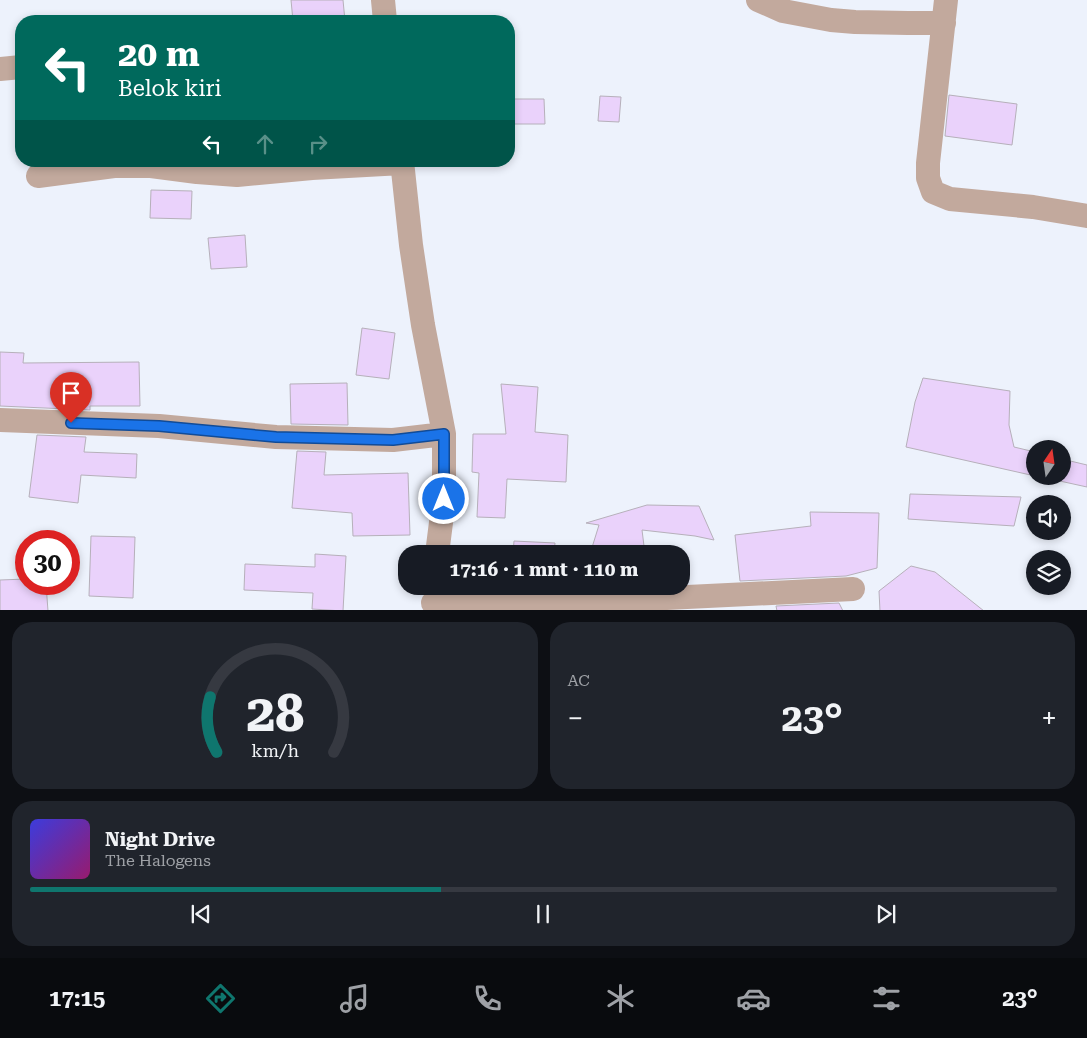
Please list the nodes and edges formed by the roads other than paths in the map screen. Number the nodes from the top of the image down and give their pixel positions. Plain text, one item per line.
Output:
1 (383, 0) edge
2 (758, 0) edge
3 (945, 11) edge
4 (385, 15) edge
5 (15, 68) edge
6 (0, 69) edge
7 (106, 167) edge
8 (158, 167) edge
9 (327, 167) edge
10 (403, 167) edge
11 (237, 168) edge
12 (38, 176) dead end
13 (1087, 216) edge
14 (0, 420) edge
15 (444, 434) junction
16 (438, 545) edge
17 (853, 589) dead end
18 (433, 600) edge

1 - 4 street
2 - 3 street
3 - 13 street
5 - 6 street
7 - 12 street
8 - 11 street
9 - 11 street
10 - 15 street
14 - 15 street
15 - 16 street
17 - 18 street

